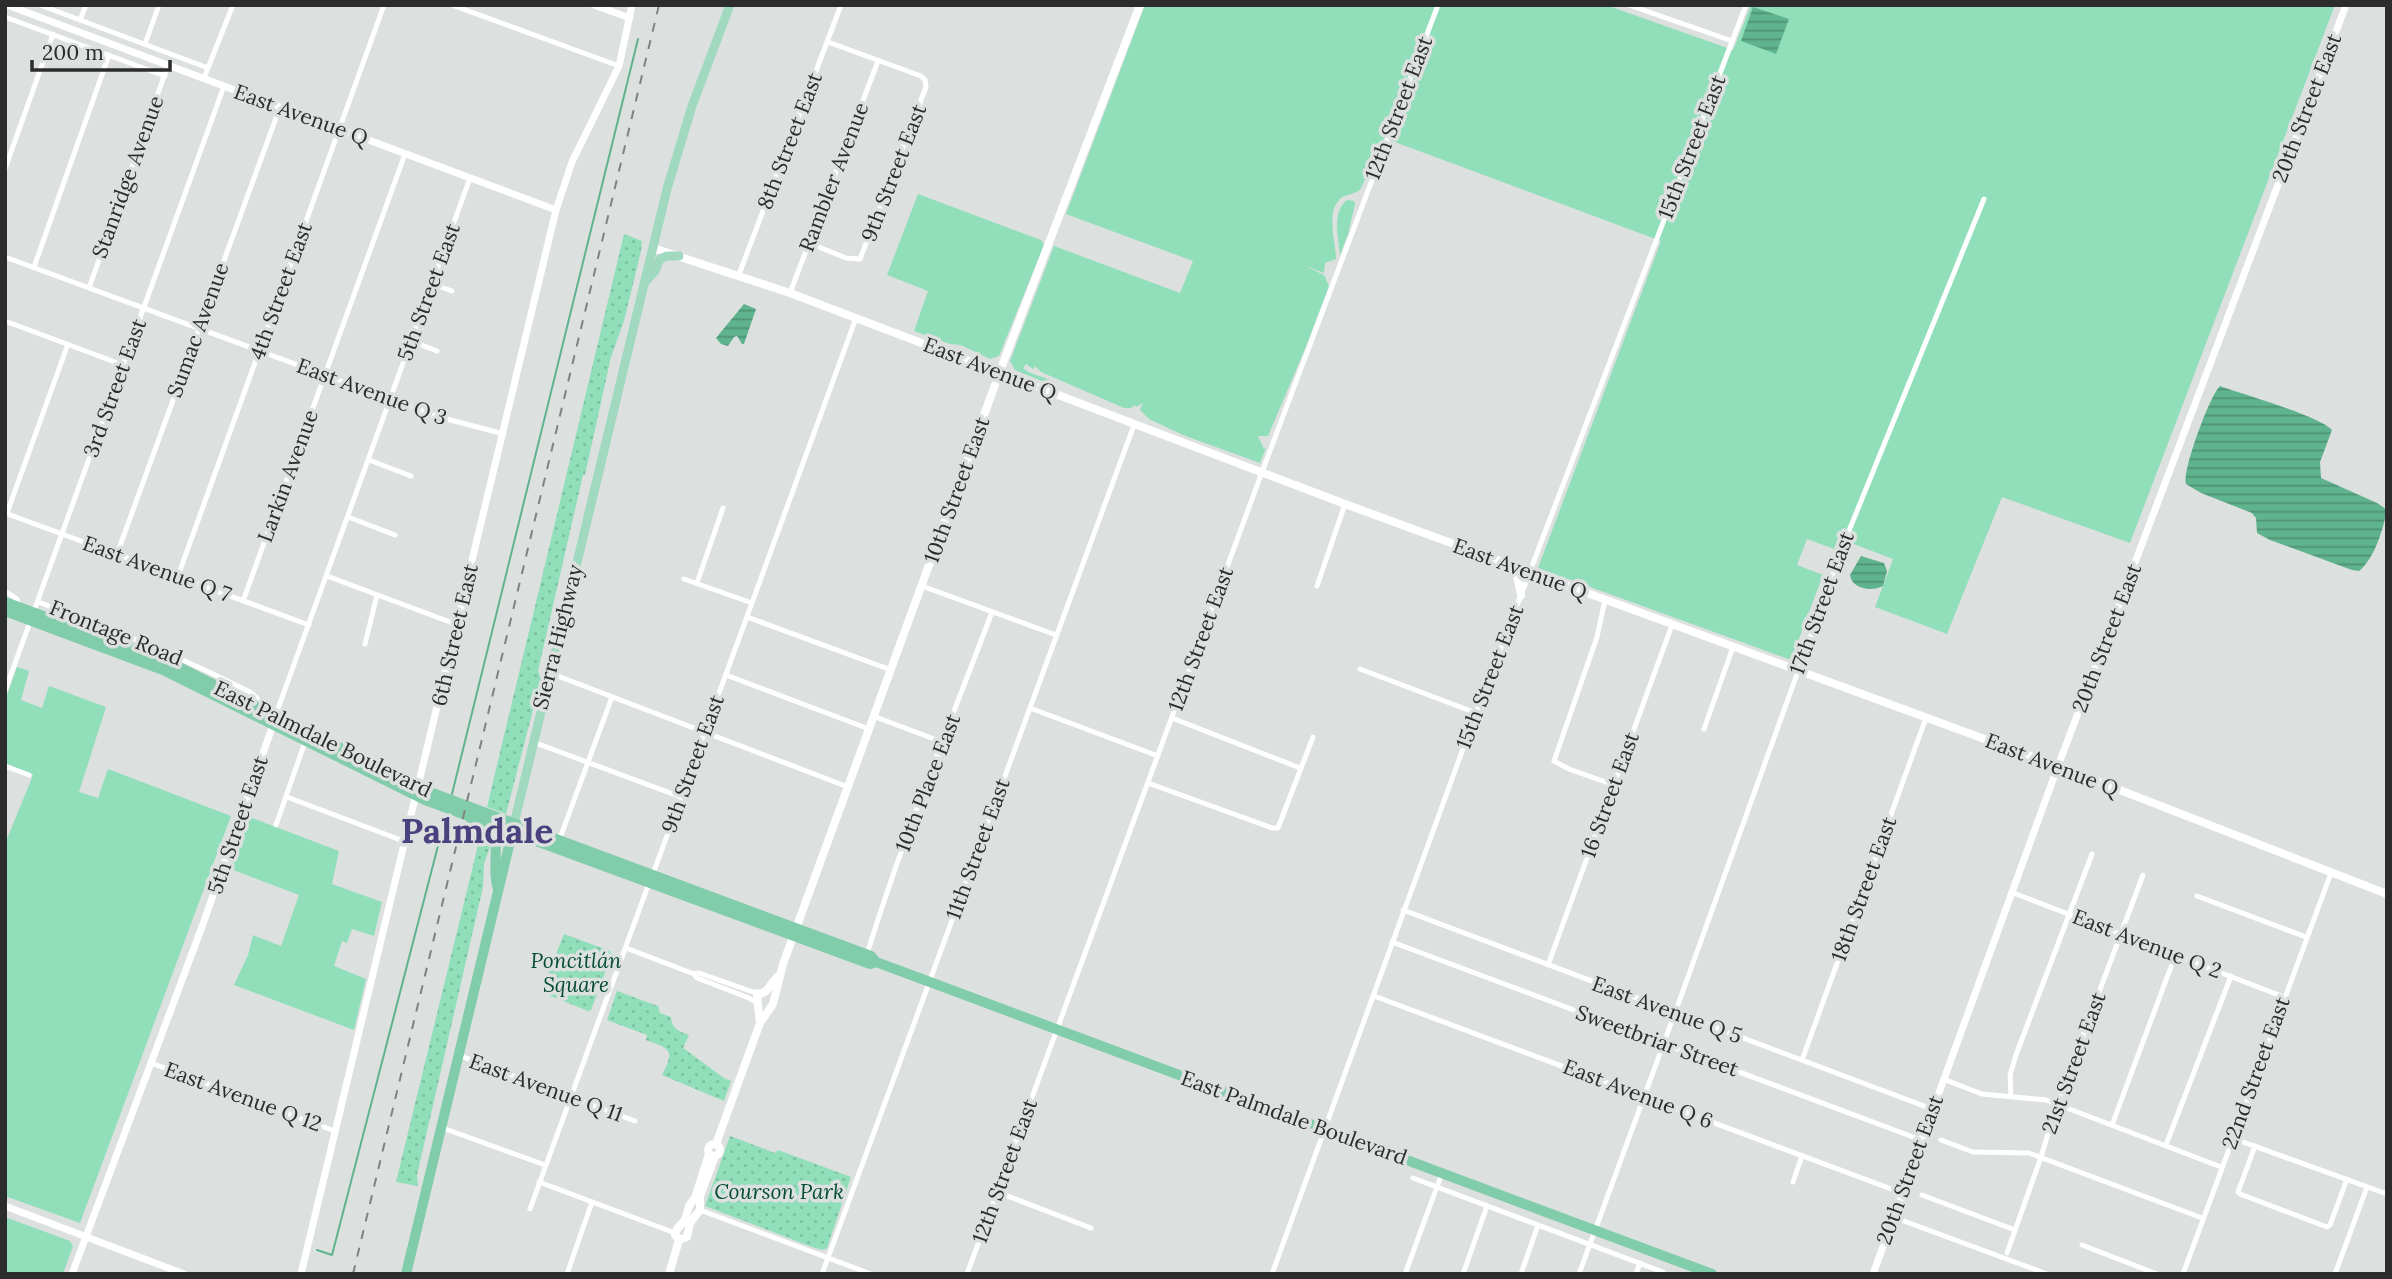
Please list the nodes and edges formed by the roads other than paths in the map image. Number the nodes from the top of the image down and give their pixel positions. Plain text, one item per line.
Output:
1 (40, 5) edge
2 (86, 5) edge
3 (159, 5) edge
4 (233, 5) edge
5 (384, 5) edge
6 (452, 5) edge
7 (594, 5) edge
8 (632, 5) edge
9 (730, 5) edge
10 (841, 5) edge
11 (1140, 5) edge
12 (1438, 5) edge
13 (1629, 5) edge
14 (1746, 5) edge
15 (2346, 5) edge
16 (9, 6) edge
17 (5, 17) edge
18 (630, 18) junction
19 (80, 20) junction
20 (53, 34) junction
21 (828, 41) junction
22 (1732, 41) junction
23 (145, 44) junction
24 (109, 55) junction
25 (878, 61) junction
26 (169, 65) junction
27 (619, 66) junction
28 (208, 68) junction
29 (164, 76) junction
30 (204, 78) junction
31 (224, 86) junction
32 (280, 107) junction
33 (338, 129) junction
34 (405, 154) junction
35 (5, 169) edge
36 (470, 178) junction
37 (1984, 199) dead end
38 (556, 210) junction
39 (809, 243) junction
40 (653, 248) junction
41 (679, 256) junction
42 (5, 257) edge
43 (34, 267) junction
44 (738, 277) junction
45 (645, 282) junction
46 (432, 284) junction
47 (89, 288) junction
48 (452, 291) dead end
49 (790, 293) junction
50 (144, 308) junction
51 (856, 318) junction
52 (5, 321) edge
53 (199, 328) junction
54 (411, 341) junction
55 (68, 344) junction
56 (259, 351) junction
57 (437, 351) dead end
58 (123, 365) junction
59 (1000, 373) junction
60 (325, 376) junction
61 (390, 400) junction
62 (1134, 425) junction
63 (503, 434) junction
64 (369, 460) junction
65 (1262, 472) junction
66 (411, 476) dead end
67 (1345, 504) junction
68 (723, 508) dead end
69 (6, 513) edge
70 (348, 517) junction
71 (62, 534) junction
72 (395, 535) dead end
73 (117, 554) junction
74 (1504, 563) junction
75 (1529, 572) junction
76 (177, 576) junction
77 (327, 576) junction
78 (684, 579) dead end
79 (697, 583) junction
80 (922, 586) junction
81 (1317, 586) dead end
82 (5, 591) edge
83 (377, 594) junction
84 (1521, 595) junction
85 (1605, 600) junction
86 (243, 601) junction
87 (5, 602) edge
88 (38, 602) junction
89 (752, 603) junction
90 (19, 607) junction
91 (5, 611) edge
92 (992, 612) junction
93 (32, 616) junction
94 (747, 617) junction
95 (309, 625) junction
96 (458, 625) junction
97 (1672, 625) junction
98 (1056, 635) junction
99 (365, 644) dead end
100 (1733, 647) junction
101 (1360, 669) dead end
102 (891, 670) junction
103 (1798, 670) junction
104 (549, 673) junction
105 (726, 675) junction
106 (5, 691) edge
107 (612, 697) junction
108 (1030, 708) junction
109 (260, 709) junction
110 (1476, 713) junction
111 (873, 716) junction
112 (1172, 718) junction
113 (1926, 718) junction
114 (274, 721) junction
115 (869, 729) junction
116 (1704, 729) dead end
117 (705, 733) junction
118 (1312, 737) dead end
119 (305, 741) junction
120 (533, 742) junction
121 (942, 742) junction
122 (1158, 756) junction
123 (587, 762) junction
124 (5, 766) edge
125 (2058, 766) junction
126 (1300, 768) junction
127 (29, 775) dead end
128 (1148, 783) junction
129 (1614, 785) junction
130 (848, 787) junction
131 (418, 792) junction
132 (287, 797) junction
133 (681, 797) junction
134 (469, 816) junction
135 (276, 825) dead end
136 (513, 827) junction
137 (559, 841) junction
138 (406, 842) junction
139 (2092, 854) dead end
140 (2331, 873) junction
141 (2143, 875) dead end
142 (651, 878) junction
143 (498, 888) junction
144 (2011, 892) junction
145 (2387, 894) edge
146 (2197, 895) dead end
147 (1403, 910) junction
148 (2070, 915) junction
149 (795, 932) junction
150 (2121, 934) junction
151 (2306, 937) junction
152 (1392, 942) junction
153 (626, 948) junction
154 (867, 954) junction
155 (2175, 956) junction
156 (876, 962) junction
157 (1548, 965) junction
158 (694, 974) junction
159 (778, 976) junction
160 (2231, 976) junction
161 (930, 982) junction
162 (763, 991) junction
163 (1374, 996) junction
164 (2284, 997) junction
165 (774, 998) junction
166 (761, 1006) junction
167 (1674, 1015) junction
168 (1057, 1030) junction
169 (1663, 1043) junction
170 (458, 1055) junction
171 (1802, 1060) junction
172 (151, 1063) junction
173 (1943, 1080) junction
174 (1643, 1096) junction
175 (571, 1097) junction
176 (2011, 1097) junction
177 (2057, 1104) junction
178 (1932, 1109) junction
179 (635, 1121) dead end
180 (2112, 1125) junction
181 (440, 1127) junction
182 (1325, 1129) junction
183 (335, 1131) junction
184 (2232, 1138) junction
185 (1921, 1140) junction
186 (1941, 1140) dead end
187 (2166, 1145) junction
188 (2255, 1146) junction
189 (1802, 1156) junction
190 (2041, 1157) junction
191 (545, 1166) junction
192 (2221, 1167) junction
193 (1442, 1173) junction
194 (1413, 1178) dead end
195 (2347, 1179) junction
196 (539, 1182) junction
197 (1793, 1182) dead end
198 (1437, 1187) junction
199 (2367, 1187) junction
200 (997, 1192) junction
201 (1902, 1193) junction
202 (2387, 1194) edge
203 (1922, 1195) dead end
204 (592, 1202) junction
205 (5, 1206) edge
206 (1487, 1206) junction
207 (530, 1209) dead end
208 (695, 1209) junction
209 (1894, 1217) junction
210 (2202, 1218) junction
211 (1538, 1225) junction
212 (1091, 1228) dead end
213 (2015, 1230) junction
214 (1594, 1231) junction
215 (681, 1233) junction
216 (86, 1236) junction
217 (1590, 1244) junction
218 (2082, 1245) dead end
219 (2007, 1253) dead end
220 (828, 1258) junction
221 (1640, 1263) junction
222 (1663, 1272) edge
223 (72, 1274) edge
224 (184, 1274) edge
225 (301, 1274) edge
226 (406, 1274) edge
227 (568, 1274) edge
228 (669, 1274) edge
229 (822, 1274) edge
230 (870, 1274) edge
231 (967, 1274) edge
232 (1272, 1274) edge
233 (1405, 1274) edge
234 (1463, 1274) edge
235 (1521, 1274) edge
236 (1579, 1274) edge
237 (1636, 1274) edge
238 (1713, 1274) edge
239 (1873, 1274) edge
240 (2047, 1274) edge
241 (2157, 1274) edge
242 (2183, 1274) edge
243 (2335, 1274) edge

1 - 19 street
2 - 19 street
3 - 23 street
4 - 28 street
5 - 33 street, 4th Street East
6 - 27 street
7 - 18 street
8 - 18 street, 6th Street East
9 - 40 main road, Sierra Highway
10 - 21 street, 8th Street East
11 - 59 main road, 10th Street East
12 - 65 street, 12th Street East
13 - 22 street
14 - 22 street, 15th Street East
15 - 125 street, 20th Street East
16 - 26 street, East Avenue Q
17 - 20 street
18 - 27 street, 6th Street East
19 - 23 street
20 - 24 street
20 - 35 street
21 - 25 street
21 - 44 street, 8th Street East
22 - 75 street, 15th Street East
23 - 28 street
24 - 29 street
24 - 43 street
25 - 39 street, Rambler Avenue
25 - 39 street, 9th Street East
26 - 29 street, Stanridge Avenue
26 - 30 street, East Avenue Q
27 - 38 street, 6th Street East
28 - 30 street
29 - 47 street, Stanridge Avenue
30 - 31 street, East Avenue Q
31 - 32 street, East Avenue Q
31 - 50 street, 3rd Street East
32 - 33 street, East Avenue Q
32 - 53 street, Sumac Avenue
33 - 34 street, East Avenue Q
33 - 56 street, 4th Street East
34 - 36 street, East Avenue Q
34 - 60 street, Larkin Avenue
36 - 38 street, East Avenue Q
36 - 46 street, 5th Street East
37 - 103 street, 17th Street East
38 - 63 street, 6th Street East
39 - 49 street, Rambler Avenue
40 - 41 main road, East Avenue Q
40 - 45 main road, Sierra Highway
41 - 44 main road, East Avenue Q
41 - 45 main road
42 - 43 street, East Avenue Q 3
43 - 47 street, East Avenue Q 3
44 - 49 main road, East Avenue Q
45 - 104 main road, Sierra Highway
46 - 48 street
46 - 54 street, 5th Street East
47 - 50 street, East Avenue Q 3
49 - 51 main road, East Avenue Q
50 - 53 street, East Avenue Q 3
50 - 58 street, 3rd Street East
51 - 59 main road, East Avenue Q
51 - 89 street, 9th Street East
52 - 55 street
53 - 56 street, East Avenue Q 3
53 - 73 street, Sumac Avenue
54 - 57 street
54 - 61 street, 5th Street East
55 - 58 street
55 - 69 street
56 - 60 street, East Avenue Q 3
56 - 76 street, 4th Street East
58 - 71 street, 3rd Street East
59 - 62 main road, East Avenue Q
59 - 80 main road, 10th Street East
60 - 61 street, East Avenue Q 3
60 - 86 street, Larkin Avenue
61 - 63 street, East Avenue Q 3
61 - 64 street, 5th Street East
62 - 65 main road, East Avenue Q
62 - 98 street, 11th Street East
63 - 96 street, 6th Street East
64 - 66 street
64 - 70 street, 5th Street East
65 - 67 main road, East Avenue Q
65 - 112 street, 12th Street East
67 - 74 main road, East Avenue Q
67 - 81 street
68 - 79 street
69 - 71 street, East Avenue Q 7
70 - 72 street
70 - 77 street, 5th Street East
71 - 73 street, East Avenue Q 7
71 - 88 street, 3rd Street East
73 - 76 street, East Avenue Q 7
74 - 75 main road, East Avenue Q
74 - 84 main road
75 - 84 street, 15th Street East
75 - 85 main road, East Avenue Q
76 - 86 street, East Avenue Q 7
77 - 83 street
77 - 95 street, 5th Street East
78 - 79 street
79 - 89 street
80 - 92 street
80 - 102 main road, 10th Street East
82 - 90 street, Frontage Road
83 - 96 street
83 - 99 street
84 - 110 street, 15th Street East
85 - 97 main road, East Avenue Q
85 - 129 street
86 - 95 street, East Avenue Q 7
87 - 90 highway, East Palmdale Boulevard
88 - 93 street, 3rd Street East
88 - 109 street, Frontage Road
89 - 94 street, 9th Street East
90 - 93 highway, East Palmdale Boulevard
91 - 93 highway, East Palmdale Boulevard
92 - 98 street
92 - 121 street, 10th Place East
93 - 106 street, 3rd Street East
93 - 109 highway, East Palmdale Boulevard
93 - 114 highway, East Palmdale Boulevard
94 - 102 street
94 - 105 street, 9th Street East
95 - 114 street, 5th Street East
96 - 131 street, 6th Street East
97 - 100 main road, East Avenue Q
97 - 129 street, 16 Street East
98 - 108 street, 11th Street East
100 - 103 main road, East Avenue Q
100 - 116 street
101 - 110 street
102 - 111 main road, 10th Street East
103 - 113 main road, East Avenue Q
103 - 167 street, 17th Street East
104 - 107 street
104 - 120 main road, Sierra Highway
105 - 115 street
105 - 117 street, 9th Street East
107 - 117 street
107 - 123 street
108 - 122 street
108 - 161 street, 11th Street East
109 - 114 highway, East Palmdale Boulevard
110 - 147 street, 15th Street East
111 - 115 main road, 10th Street East
111 - 121 street
112 - 122 street, 12th Street East
112 - 126 street
113 - 125 main road, East Avenue Q
113 - 171 street, 18th Street East
114 - 119 highway, East Palmdale Boulevard
114 - 131 highway, East Palmdale Boulevard
114 - 172 street, 5th Street East
115 - 130 main road, 10th Street East
117 - 130 street
117 - 133 street, 9th Street East
118 - 126 street
119 - 131 highway, East Palmdale Boulevard
119 - 132 street
120 - 123 street
120 - 136 main road, Sierra Highway
121 - 154 street, 10th Place East
122 - 128 street, 12th Street East
123 - 133 street
123 - 137 street
124 - 127 street
125 - 140 main road, East Avenue Q
125 - 144 street, 20th Street East
126 - 128 street
128 - 168 street, 12th Street East
129 - 157 street, 16 Street East
130 - 149 main road, 10th Street East
131 - 134 highway, East Palmdale Boulevard
131 - 136 highway, East Palmdale Boulevard
131 - 138 street, 6th Street East
132 - 135 street
132 - 138 street
133 - 142 street, 9th Street East
134 - 136 highway, East Palmdale Boulevard
134 - 143 highway
136 - 137 highway, East Palmdale Boulevard
136 - 142 highway, East Palmdale Boulevard
136 - 143 highway, Sierra Highway
137 - 142 highway, East Palmdale Boulevard
138 - 183 street, 6th Street East
139 - 148 street
140 - 145 main road, East Avenue Q
140 - 151 street, 22nd Street East
141 - 150 street, 21st Street East
142 - 149 highway, East Palmdale Boulevard
142 - 153 street, 9th Street East
143 - 170 highway, Sierra Highway
144 - 148 street, East Avenue Q 2
144 - 173 street, 20th Street East
146 - 151 street
147 - 152 street, 15th Street East
147 - 157 street, East Avenue Q 5
148 - 150 street, East Avenue Q 2
148 - 176 street
149 - 154 highway, East Palmdale Boulevard
149 - 156 highway, East Palmdale Boulevard
149 - 159 main road, 10th Street East
150 - 155 street, East Avenue Q 2
150 - 177 street, 21st Street East
151 - 164 street, 22nd Street East
152 - 163 street, 15th Street East
152 - 169 street, Sweetbriar Street
153 - 158 street
153 - 175 street, 9th Street East
154 - 156 highway, East Palmdale Boulevard
155 - 160 street, East Avenue Q 2
155 - 180 street
156 - 161 highway, East Palmdale Boulevard
157 - 167 street, East Avenue Q 5
158 - 162 street
158 - 166 street
159 - 162 main road, 10th Street East
159 - 165 main road, 10th Street East
160 - 164 street, East Avenue Q 2
160 - 187 street
161 - 168 highway, East Palmdale Boulevard
161 - 220 street, 11th Street East
162 - 165 main road
162 - 166 main road
163 - 174 street, East Avenue Q 6
163 - 182 street, 15th Street East
164 - 184 street, 22nd Street East
165 - 166 main road
166 - 208 main road
167 - 169 street, 17th Street East
167 - 171 street, East Avenue Q 5
168 - 182 highway, East Palmdale Boulevard
168 - 200 street, 12th Street East
169 - 174 street, 17th Street East
169 - 185 street, Sweetbriar Street
170 - 175 street, East Avenue Q 11
170 - 181 highway, Sierra Highway
171 - 178 street, East Avenue Q 5
172 - 183 street, East Avenue Q 12
172 - 216 street, 5th Street East
173 - 176 street
173 - 178 street, 20th Street East
174 - 189 street, East Avenue Q 6
174 - 214 street, 17th Street East
175 - 179 street, East Avenue Q 11
175 - 191 street, 9th Street East
176 - 177 street
177 - 180 street
177 - 190 street, 21st Street East
178 - 185 street, 20th Street East
180 - 187 street
181 - 191 street
181 - 226 highway, Sierra Highway
182 - 193 highway, East Palmdale Boulevard
182 - 232 street, 15th Street East
183 - 225 street, 6th Street East
184 - 188 street
184 - 192 street, 22nd Street East
185 - 201 street, 20th Street East
186 - 190 street
187 - 192 street
188 - 195 street
188 - 195 street
189 - 197 street
189 - 201 street, East Avenue Q 6
190 - 210 street
190 - 213 street, 21st Street East
191 - 196 street, 9th Street East
192 - 210 street, 22nd Street East
193 - 198 street
193 - 214 highway, East Palmdale Boulevard
194 - 198 street, East Palmdale Boulevard
195 - 199 street
196 - 204 street
196 - 207 street, 9th Street East
198 - 206 street, East Palmdale Boulevard
198 - 233 street
199 - 202 street
199 - 243 street
200 - 212 street
200 - 231 street, 12th Street East
201 - 209 street, 20th Street East
203 - 213 street
204 - 215 street
204 - 227 street
205 - 216 street
206 - 211 street, East Palmdale Boulevard
206 - 234 street
208 - 215 main road
208 - 220 street
209 - 239 street, 20th Street East
209 - 240 street
210 - 242 street, 22nd Street East
211 - 217 street, East Palmdale Boulevard
211 - 235 street
213 - 219 street, 21st Street East
214 - 217 street, 17th Street East
214 - 238 highway, East Palmdale Boulevard
215 - 228 main road
216 - 223 street, 5th Street East
216 - 224 street
217 - 221 street, East Palmdale Boulevard
217 - 236 street, 17th Street East
218 - 241 street
220 - 229 street, 11th Street East
220 - 230 street
221 - 222 street, East Palmdale Boulevard
221 - 237 street

